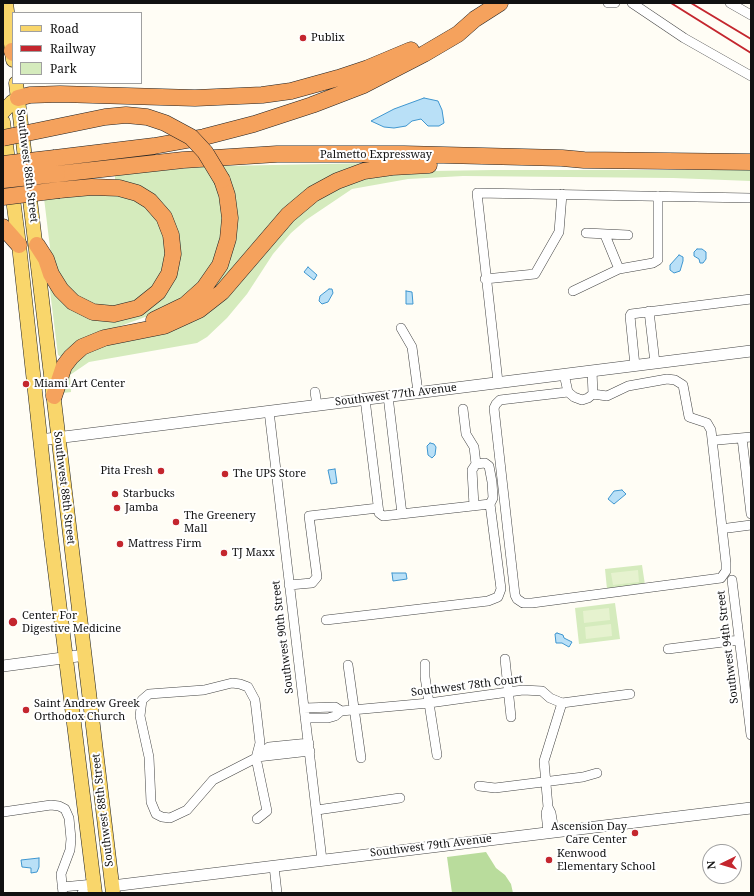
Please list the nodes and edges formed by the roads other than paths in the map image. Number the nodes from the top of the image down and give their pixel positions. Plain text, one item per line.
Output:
1 (6, 3) edge
2 (500, 3) edge
3 (608, 3) edge
4 (615, 3) edge
5 (630, 3) edge
6 (730, 3) edge
7 (751, 15) edge
8 (475, 19) junction
9 (12, 47) edge
10 (751, 76) edge
11 (41, 84) edge
12 (17, 91) edge
13 (60, 94) junction
14 (3, 112) edge
15 (3, 122) edge
16 (3, 138) edge
17 (584, 160) junction
18 (751, 162) edge
19 (3, 164) edge
20 (3, 180) edge
21 (562, 194) junction
22 (658, 196) junction
23 (3, 197) edge
24 (751, 198) edge
25 (3, 227) edge
26 (586, 233) dead end
27 (605, 235) junction
28 (628, 235) dead end
29 (19, 245) junction
30 (37, 245) junction
31 (619, 269) junction
32 (485, 279) junction
33 (573, 291) dead end
34 (751, 299) edge
35 (649, 311) junction
36 (401, 328) dead end
37 (129, 332) junction
38 (751, 351) edge
39 (655, 363) junction
40 (635, 366) junction
41 (592, 371) junction
42 (564, 374) junction
43 (498, 382) junction
44 (315, 392) dead end
45 (418, 392) junction
46 (568, 392) junction
47 (593, 394) junction
48 (54, 396) junction
49 (388, 396) junction
50 (365, 399) junction
51 (317, 405) junction
52 (463, 409) dead end
53 (269, 411) junction
54 (746, 437) edge
55 (58, 438) junction
56 (40, 440) junction
57 (718, 440) dead end
58 (476, 464) junction
59 (490, 504) junction
60 (474, 506) junction
61 (378, 508) junction
62 (402, 514) junction
63 (751, 514) edge
64 (751, 525) edge
65 (728, 528) dead end
66 (732, 580) dead end
67 (289, 585) junction
68 (326, 620) dead end
69 (739, 640) junction
70 (668, 649) dead end
71 (85, 655) junction
72 (66, 657) junction
73 (505, 659) dead end
74 (425, 664) dead end
75 (348, 665) dead end
76 (3, 666) edge
77 (508, 692) junction
78 (630, 694) dead end
79 (429, 703) junction
80 (562, 703) junction
81 (304, 708) junction
82 (355, 709) junction
83 (341, 711) junction
84 (305, 718) junction
85 (511, 718) dead end
86 (751, 735) edge
87 (309, 747) junction
88 (437, 755) dead end
89 (256, 758) junction
90 (361, 758) dead end
91 (597, 773) dead end
92 (545, 782) junction
93 (479, 786) dead end
94 (400, 798) dead end
95 (751, 808) edge
96 (317, 810) junction
97 (3, 812) edge
98 (258, 819) dead end
99 (551, 832) junction
100 (322, 860) junction
101 (91, 864) junction
102 (274, 866) junction
103 (63, 890) edge
104 (91, 890) edge
105 (110, 891) edge
106 (82, 893) edge
107 (277, 893) edge

1 - 9 main road
2 - 8 highway
3 - 4 street
5 - 10 street
6 - 7 street
8 - 13 highway
8 - 19 highway, bridge
11 - 13 highway
12 - 13 highway
12 - 14 main road
12 - 30 main road, Southwest 88th Street
15 - 29 main road, Southwest 88th Street
16 - 37 highway, bridge
17 - 18 highway, Palmetto Expressway
17 - 20 highway, Palmetto Expressway, bridge
17 - 37 highway
21 - 22 street
21 - 32 street
21 - 32 street
22 - 24 street
22 - 31 street
23 - 30 highway, bridge
25 - 29 highway
26 - 27 street
27 - 28 street
27 - 31 street
29 - 56 main road, Southwest 88th Street
30 - 48 main road, Southwest 88th Street
31 - 33 street
32 - 43 street
34 - 35 street
35 - 39 street
35 - 40 street
36 - 45 street
37 - 48 highway
38 - 39 street, Southwest 77th Avenue
39 - 40 street, Southwest 77th Avenue
40 - 41 street, Southwest 77th Avenue
41 - 42 street, Southwest 77th Avenue
41 - 47 street
42 - 43 street, Southwest 77th Avenue
42 - 46 street
43 - 45 street, Southwest 77th Avenue
44 - 51 street
45 - 49 street, Southwest 77th Avenue
46 - 47 street
46 - 47 street
48 - 55 main road, Southwest 88th Street
49 - 50 street, Southwest 77th Avenue
49 - 62 street
50 - 51 street, Southwest 77th Avenue
50 - 61 street
51 - 53 street, Southwest 77th Avenue
52 - 58 street
53 - 55 street, Southwest 77th Avenue
53 - 67 street, Southwest 90th Street
54 - 57 street
54 - 63 street
55 - 56 street, Southwest 77th Avenue
55 - 71 main road, Southwest 88th Street
56 - 72 main road, Southwest 88th Street
58 - 59 street
58 - 60 street
59 - 60 street
59 - 68 street
60 - 62 street
61 - 62 street
61 - 67 street
64 - 65 street
66 - 69 street, Southwest 94th Street
67 - 81 street, Southwest 90th Street
69 - 70 street
69 - 86 street, Southwest 94th Street
71 - 72 street
71 - 105 main road, Southwest 88th Street
72 - 76 street
72 - 101 main road, Southwest 88th Street
73 - 77 street
74 - 79 street
75 - 82 street
77 - 79 street, Southwest 78th Court
77 - 80 street, Southwest 78th Court
77 - 85 street
78 - 80 street
79 - 82 street, Southwest 78th Court
79 - 88 street
80 - 92 street
81 - 83 street
81 - 84 street, Southwest 90th Street
82 - 83 street, Southwest 78th Court
82 - 90 street
83 - 84 street, Southwest 78th Court
84 - 87 street, Southwest 90th Street
87 - 89 street
87 - 96 street, Southwest 90th Street
89 - 89 street
89 - 98 street
91 - 92 street
92 - 93 street
92 - 99 street
94 - 96 street
95 - 99 street, Southwest 79th Avenue
96 - 100 street, Southwest 90th Street
97 - 103 street
99 - 100 street, Southwest 79th Avenue
100 - 102 street, Southwest 79th Avenue
101 - 104 main road, Southwest 88th Street
101 - 105 main road
102 - 105 street, Southwest 79th Avenue
102 - 107 street
103 - 104 street
104 - 105 main road
104 - 106 street

